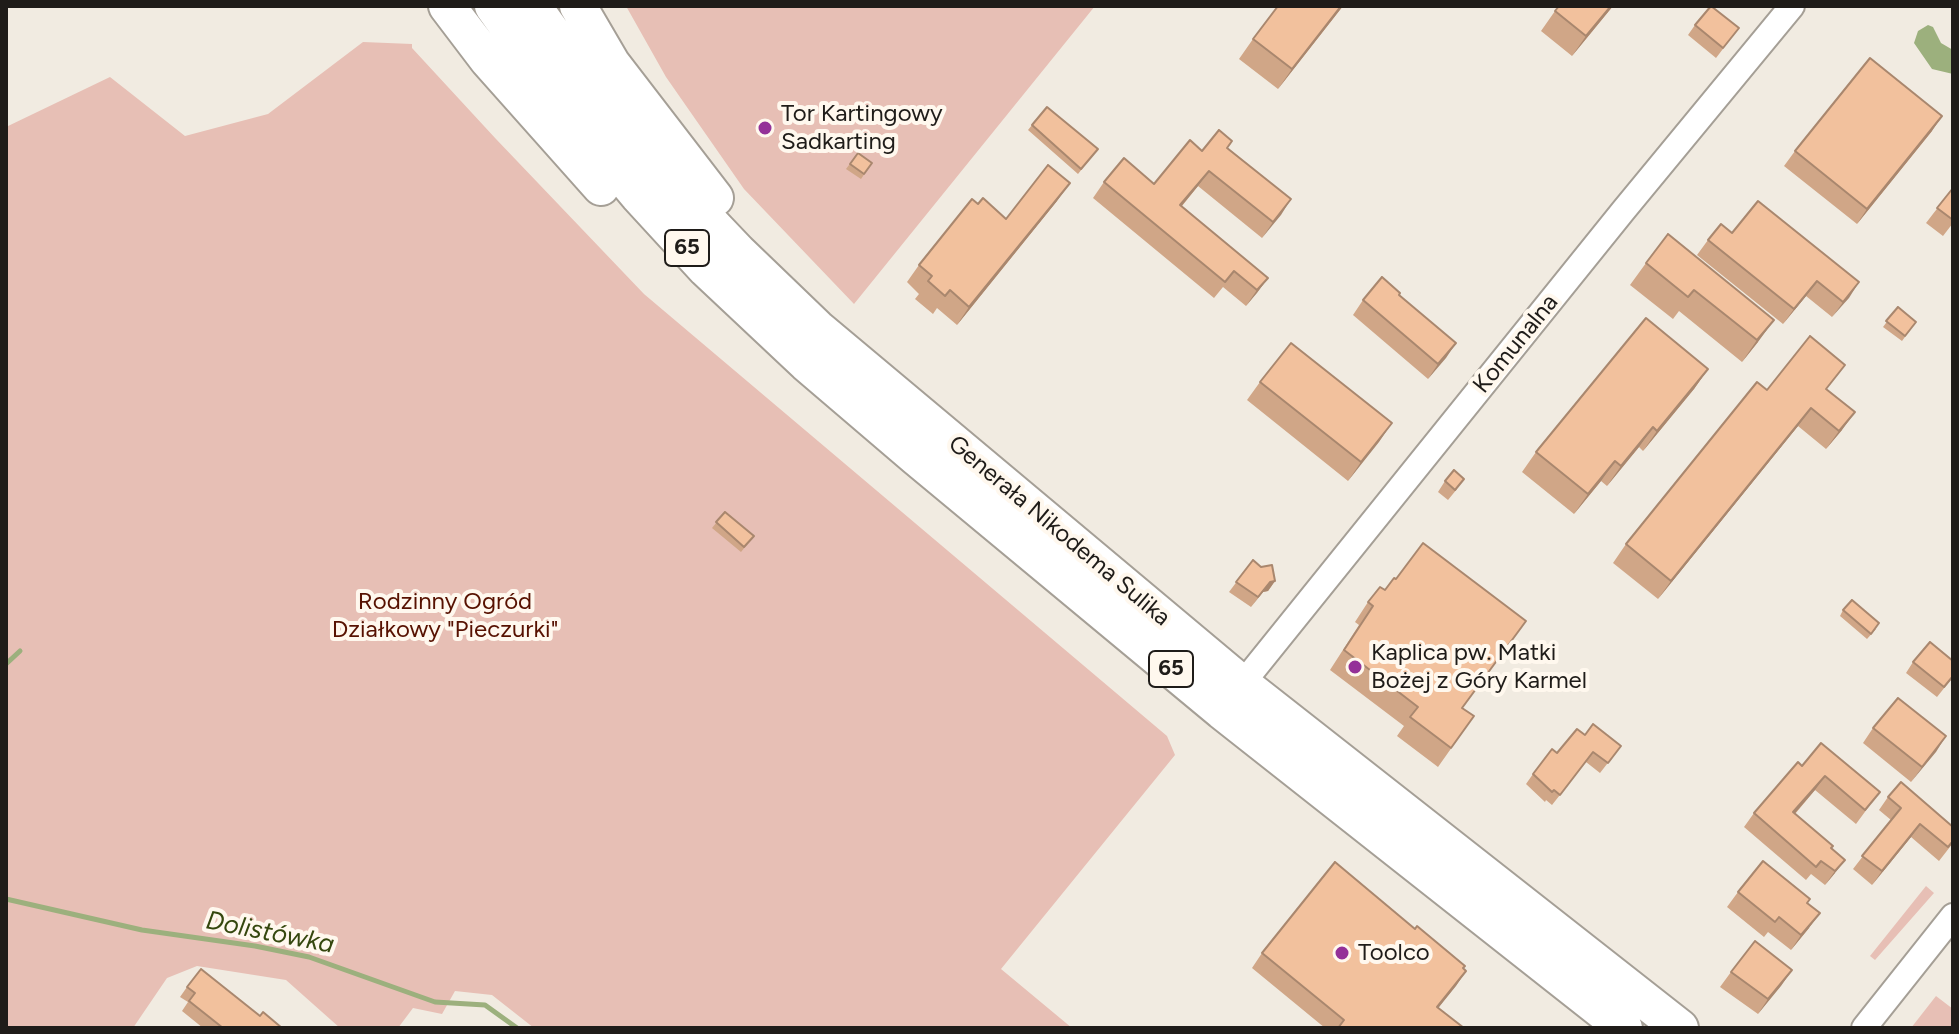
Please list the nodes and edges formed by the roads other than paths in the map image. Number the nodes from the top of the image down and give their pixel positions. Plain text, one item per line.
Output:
1 (447, 6) edge
2 (493, 6) edge
3 (533, 6) edge
4 (578, 6) edge
5 (1792, 6) edge
6 (882, 384) junction
7 (916, 457) junction
8 (1242, 684) junction
9 (1953, 916) edge
10 (1624, 1028) edge
11 (1680, 1028) edge
12 (1864, 1028) edge

1 - 7 highway
2 - 7 highway, Generała Nikodema Sulika / 65
3 - 6 highway, Generała Nikodema Sulika / 65
4 - 6 highway
5 - 8 street, Komunalna
6 - 8 highway, Generała Nikodema Sulika / 65
7 - 10 highway, Generała Nikodema Sulika / 65
8 - 11 highway, Generała Nikodema Sulika / 65
9 - 12 street

